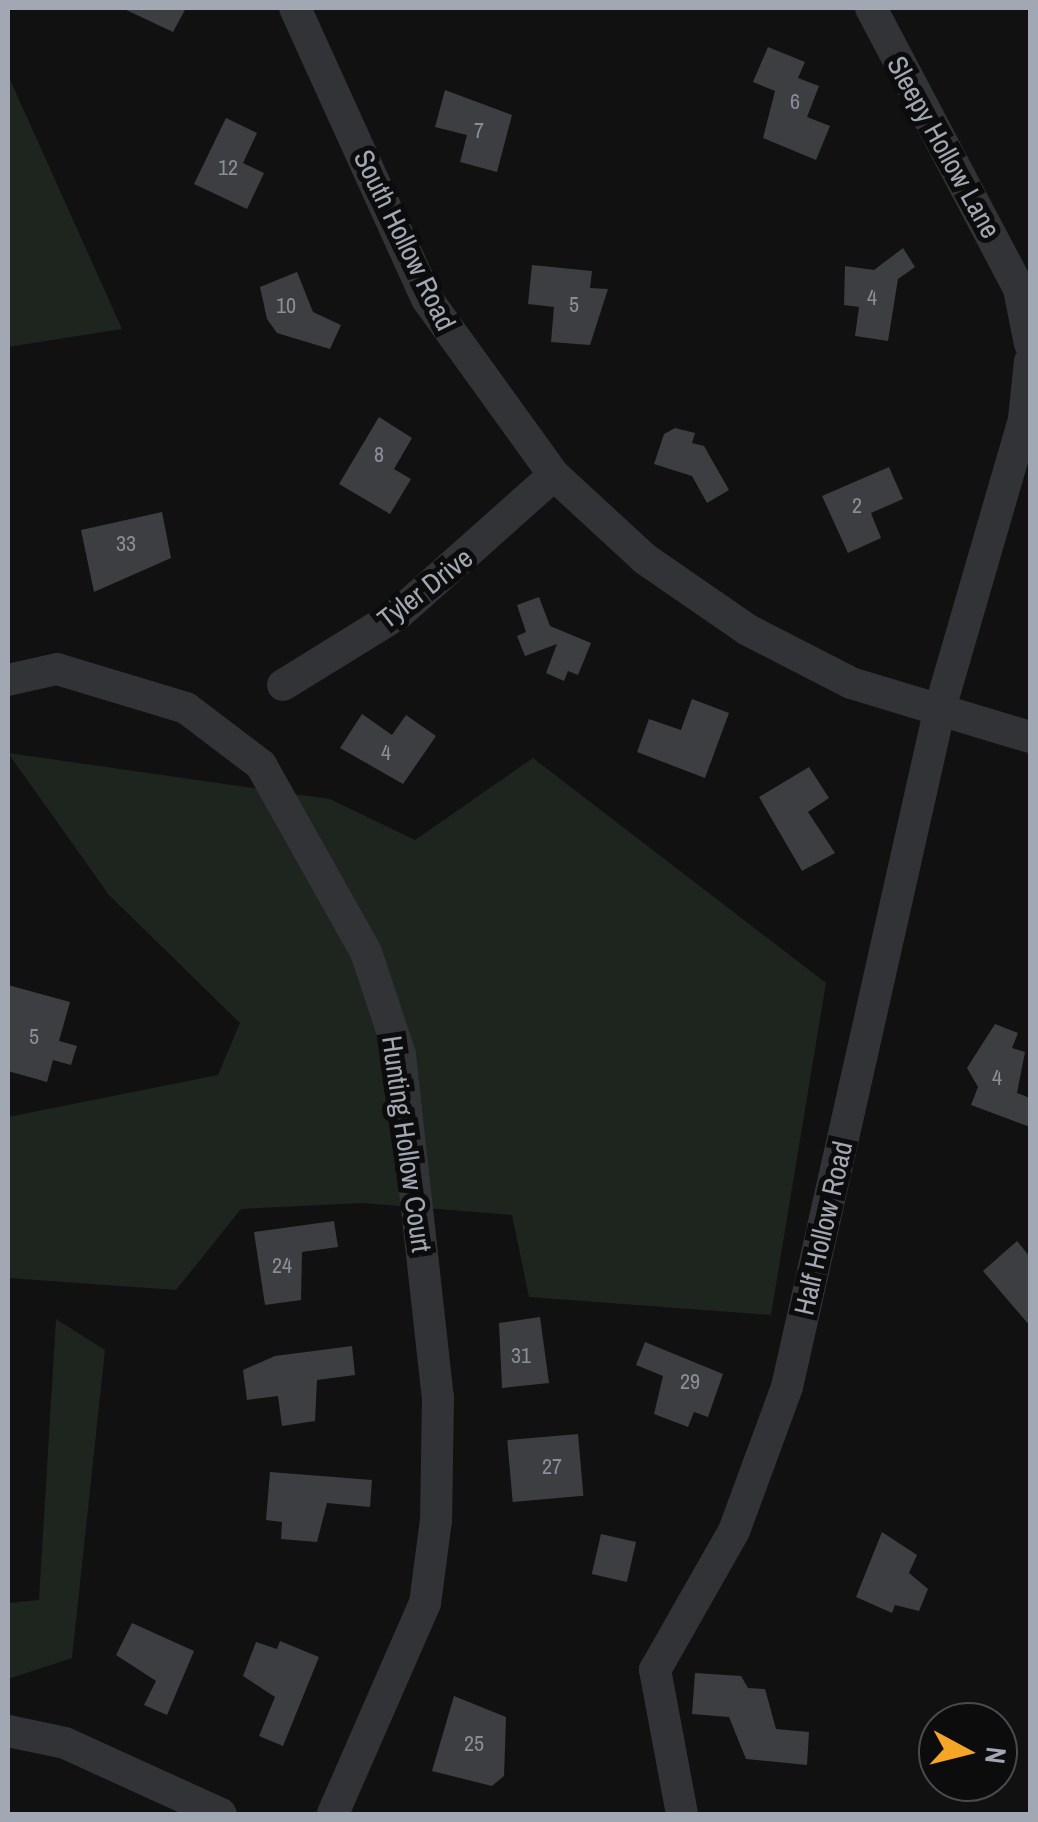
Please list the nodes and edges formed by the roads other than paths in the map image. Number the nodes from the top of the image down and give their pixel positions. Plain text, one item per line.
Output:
1 (296, 8) edge
2 (870, 8) edge
3 (1030, 344) edge
4 (1030, 361) edge
5 (554, 474) junction
6 (8, 680) edge
7 (283, 685) dead end
8 (939, 712) junction
9 (1030, 736) edge
10 (8, 1730) edge
11 (221, 1814) edge
12 (333, 1814) edge
13 (682, 1814) edge

1 - 5 street, South Hollow Road
2 - 3 street, Sleepy Hollow Lane
4 - 8 street
5 - 7 street, Tyler Drive
5 - 8 street, South Hollow Road
6 - 12 street, Hunting Hollow Court
8 - 9 street
8 - 13 street, Half Hollow Road
10 - 11 street

